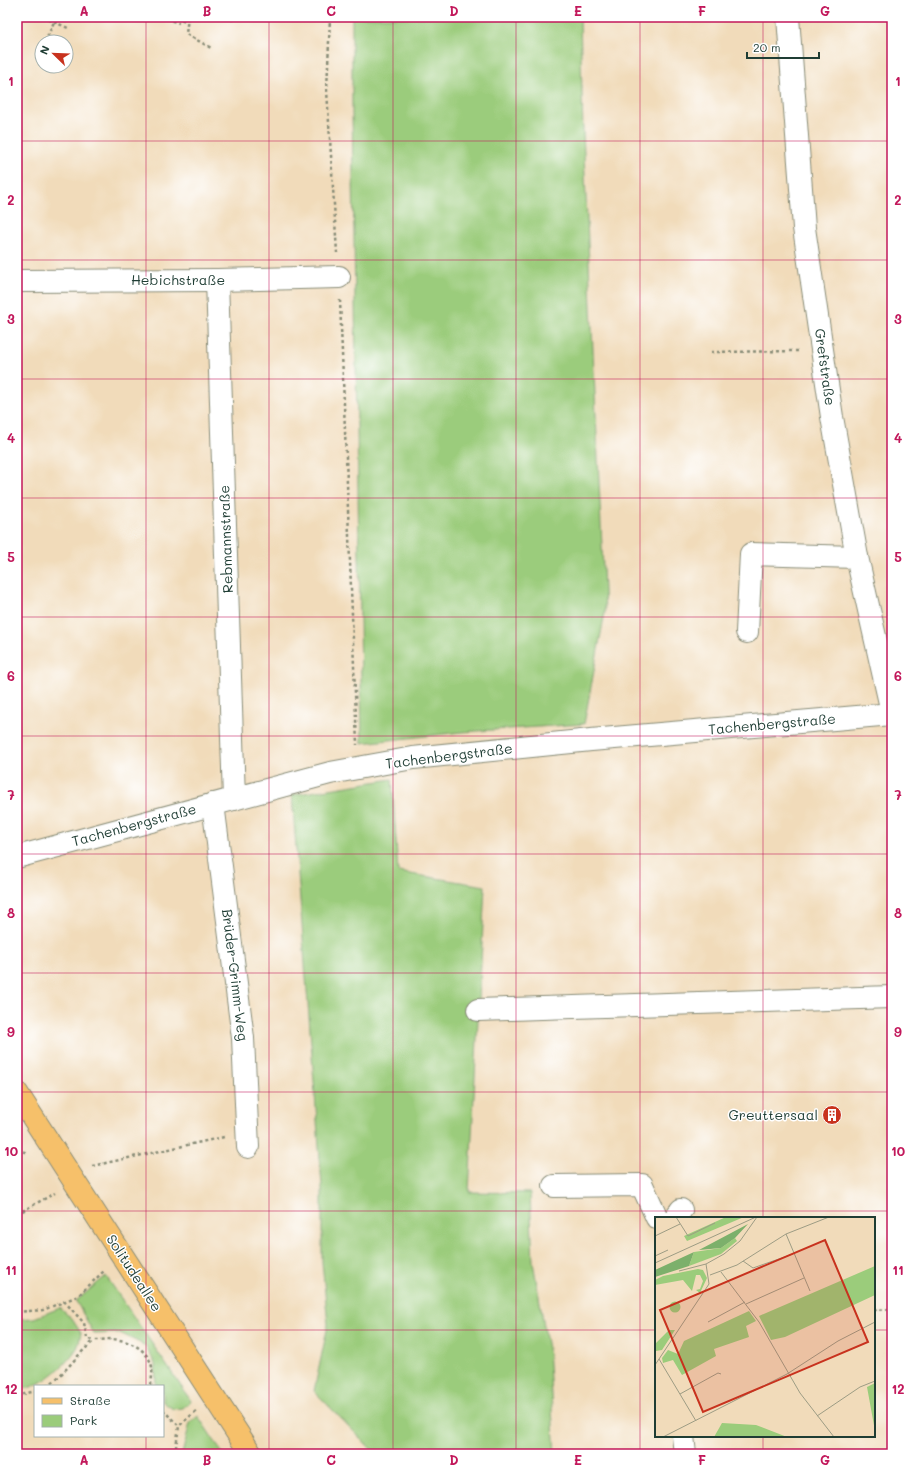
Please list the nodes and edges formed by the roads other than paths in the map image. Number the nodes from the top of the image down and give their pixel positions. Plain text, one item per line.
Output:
1 (788, 17) edge
2 (339, 277) road end
3 (217, 280) junction
4 (17, 281) edge
5 (857, 557) junction
6 (747, 632) dead end
7 (892, 713) edge
8 (234, 799) junction
9 (213, 804) junction
10 (17, 857) edge
11 (892, 997) edge
12 (478, 1010) dead end
13 (17, 1093) edge
14 (248, 1139) road end
15 (554, 1186) dead end
16 (657, 1217) edge
17 (683, 1437) edge
18 (251, 1454) edge
19 (685, 1454) edge

1 - 5 street, Grefstraße
2 - 3 street, Hebichstraße
3 - 4 street, Hebichstraße
3 - 8 street, Rebmannstraße
5 - 6 street
5 - 7 street, Grefstraße
7 - 8 street, Tachenbergstraße
8 - 9 street, Tachenbergstraße
9 - 10 street, Tachenbergstraße
9 - 14 street, Brüder-Grimm-Weg
11 - 12 street
13 - 18 main road, Solitudeallee
15 - 16 street
17 - 19 street

